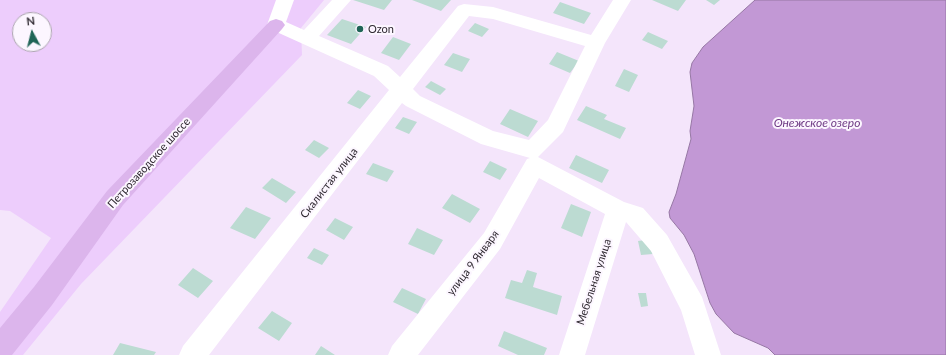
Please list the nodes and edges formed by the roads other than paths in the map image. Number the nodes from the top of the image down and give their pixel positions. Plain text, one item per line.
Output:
1 (285, 0) edge
2 (342, 0) edge
3 (622, 0) edge
4 (276, 25) junction
5 (307, 38) junction
6 (596, 43) junction
7 (402, 91) junction
8 (534, 158) junction
9 (618, 210) junction
10 (3, 339) edge
11 (192, 355) edge
12 (401, 355) edge
13 (572, 355) edge
14 (708, 355) edge

1 - 4 street, Петрозаводское шоссе
2 - 5 street
3 - 6 street, улица 9 Января
4 - 5 street
4 - 10 main road, Петрозаводское шоссе
5 - 7 street
6 - 7 street, Скалистая улица
6 - 8 street, улица 9 Января
7 - 8 street
7 - 11 street, Скалистая улица
8 - 9 street
8 - 12 street, улица 9 Января
9 - 13 street, Мебельная улица
9 - 14 street

